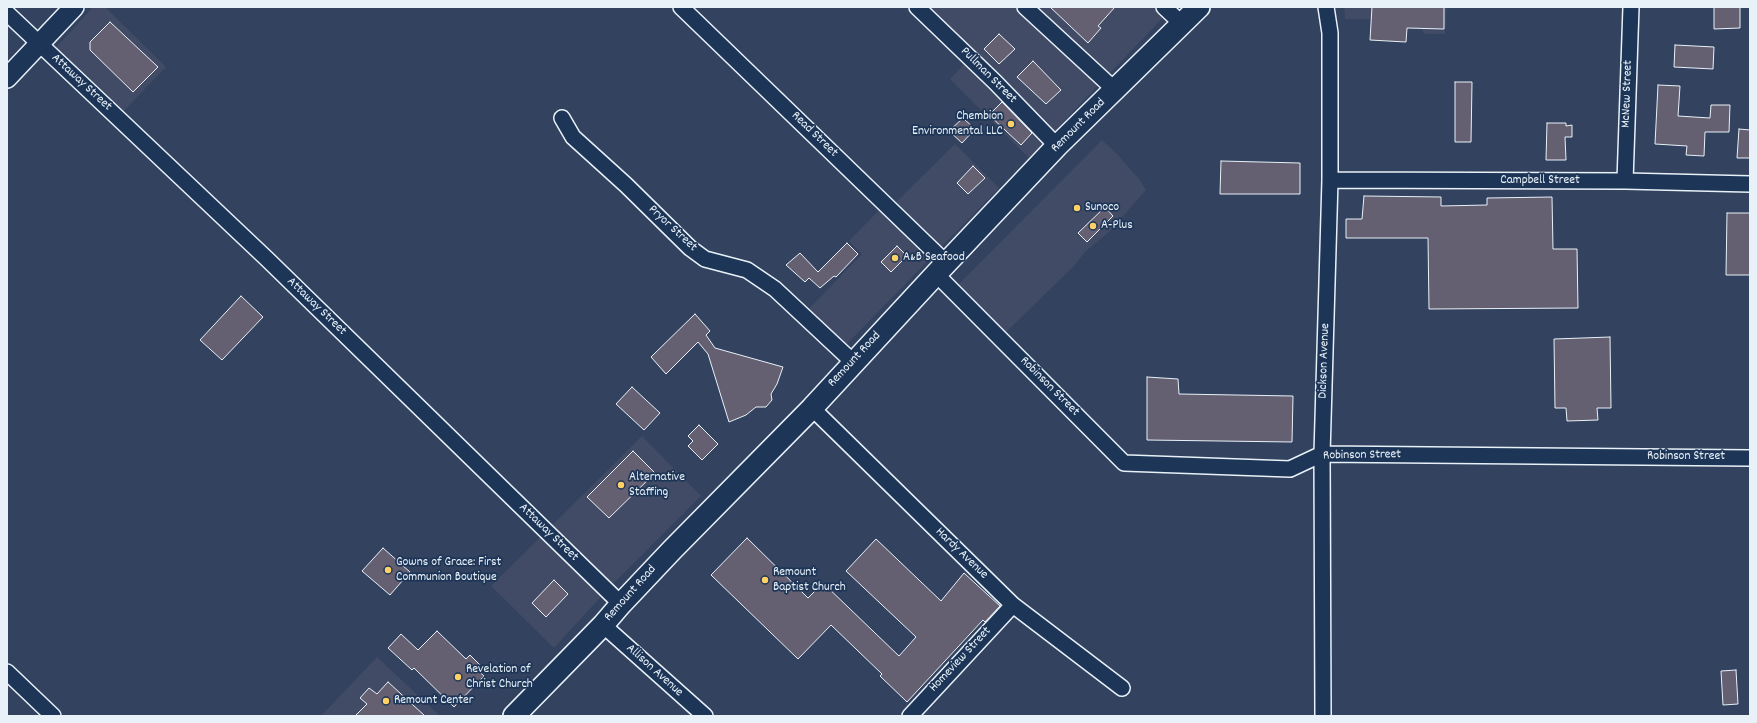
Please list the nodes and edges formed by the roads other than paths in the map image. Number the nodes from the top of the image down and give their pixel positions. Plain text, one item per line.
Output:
1 (74, 7) edge
2 (681, 7) edge
3 (917, 7) edge
4 (1025, 7) edge
5 (1164, 7) edge
6 (1199, 7) edge
7 (1326, 7) edge
8 (1631, 7) edge
9 (7, 13) edge
10 (1182, 24) junction
11 (39, 43) junction
12 (7, 78) edge
13 (1115, 90) junction
14 (562, 118) dead end
15 (1057, 146) junction
16 (1330, 180) junction
17 (1625, 181) junction
18 (1750, 184) edge
19 (941, 268) junction
20 (853, 362) junction
21 (812, 408) junction
22 (1322, 454) junction
23 (1750, 458) edge
24 (621, 604) junction
25 (1013, 605) junction
26 (603, 625) junction
27 (7, 672) edge
28 (1122, 688) dead end
29 (53, 716) edge
30 (514, 716) edge
31 (705, 716) edge
32 (910, 716) edge
33 (1323, 716) edge

1 - 11 street
2 - 19 street, Read Street
3 - 15 street, Pullman Street
4 - 13 street
5 - 10 street
6 - 10 main road, Remount Road
7 - 16 street, Dickson Avenue
8 - 17 street, McNew Street
9 - 11 street, Attaway Street
10 - 13 main road, Remount Road
11 - 12 street
11 - 24 street, Attaway Street
13 - 15 main road, Remount Road
14 - 20 street, Pryor Street
15 - 19 main road, Remount Road
16 - 17 street, Campbell Street
16 - 22 street, Dickson Avenue
17 - 18 street, Campbell Street
19 - 20 main road, Remount Road
19 - 22 street, Robinson Street
20 - 21 main road, Remount Road
21 - 24 main road, Remount Road
21 - 25 street, Hardy Avenue
22 - 23 street, Robinson Street
22 - 33 street, Dickson Avenue
24 - 26 main road, Remount Road
25 - 28 street, Hardy Avenue
25 - 32 street, Homeview Street
26 - 30 main road, Remount Road
26 - 31 street, Allison Avenue
27 - 29 street

